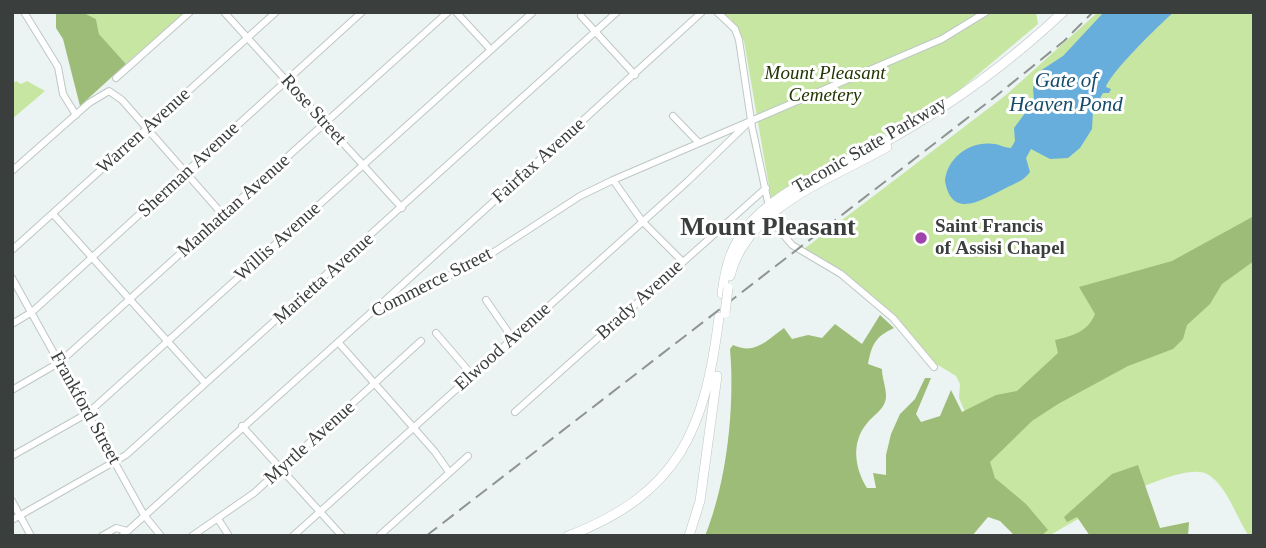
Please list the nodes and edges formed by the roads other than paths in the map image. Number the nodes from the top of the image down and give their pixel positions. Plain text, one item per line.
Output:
1 (24, 12) edge
2 (190, 12) edge
3 (224, 12) edge
4 (276, 12) edge
5 (362, 12) edge
6 (448, 12) edge
7 (456, 12) edge
8 (533, 12) edge
9 (617, 12) edge
10 (702, 12) edge
11 (717, 12) edge
12 (986, 12) edge
13 (1063, 12) edge
14 (1071, 12) edge
15 (353, 15) edge
16 (581, 16) dead end
17 (595, 32) junction
18 (247, 39) junction
19 (491, 50) junction
20 (635, 75) junction
21 (116, 78) dead end
22 (287, 80) junction
23 (76, 115) junction
24 (673, 116) dead end
25 (751, 120) junction
26 (325, 123) junction
27 (145, 128) junction
28 (699, 143) junction
29 (712, 158) joint
30 (363, 165) junction
31 (12, 171) edge
32 (186, 173) junction
33 (613, 180) junction
34 (766, 188) junction
35 (402, 208) junction
36 (769, 211) junction
37 (53, 214) junction
38 (223, 215) junction
39 (642, 221) junction
40 (12, 250) edge
41 (93, 257) junction
42 (683, 262) junction
43 (12, 278) edge
44 (130, 300) junction
45 (486, 300) dead end
46 (375, 309) junction
47 (32, 312) junction
48 (722, 315) junction
49 (12, 324) edge
50 (436, 332) dead end
51 (513, 339) junction
52 (421, 341) dead end
53 (167, 342) junction
54 (338, 342) junction
55 (60, 362) junction
56 (934, 367) dead end
57 (472, 375) junction
58 (205, 383) junction
59 (376, 384) junction
60 (12, 390) edge
61 (515, 412) dead end
62 (88, 413) junction
63 (242, 426) junction
64 (414, 428) junction
65 (12, 456) edge
66 (468, 456) dead end
67 (115, 463) junction
68 (282, 469) junction
69 (449, 472) junction
70 (12, 500) edge
71 (321, 511) junction
72 (144, 515) junction
73 (20, 516) junction
74 (218, 519) junction
75 (12, 520) edge
76 (124, 533) edge
77 (31, 536) edge
78 (102, 536) edge
79 (161, 536) edge
80 (192, 536) edge
81 (229, 536) edge
82 (293, 536) edge
83 (342, 536) edge
84 (379, 536) edge
85 (568, 536) edge
86 (689, 536) edge

1 - 23 street
2 - 21 street
3 - 18 street, Rose Street
4 - 18 street, Warren Avenue
5 - 15 street, Sherman Avenue
6 - 26 street, Manhattan Avenue
7 - 19 street
8 - 19 street, Willis Avenue
9 - 17 street, Marietta Avenue
10 - 20 street, Fairfax Avenue
11 - 25 street
12 - 25 street, Commerce Street
13 - 36 highway, Taconic State Parkway
14 - 36 highway, Taconic State Parkway
15 - 22 street, Sherman Avenue
16 - 17 street
17 - 20 street
17 - 35 street, Marietta Avenue
18 - 22 street, Rose Street
18 - 27 street, Warren Avenue
19 - 30 street, Willis Avenue
20 - 46 street, Fairfax Avenue
22 - 26 street, Rose Street
22 - 32 street, Sherman Avenue
23 - 27 street
23 - 31 street
24 - 28 street
25 - 28 street, Commerce Street
25 - 29 street, Commerce Street
25 - 34 street
26 - 30 street, Rose Street
26 - 38 street, Manhattan Avenue
27 - 32 street
27 - 37 street, Warren Avenue
28 - 33 street, Commerce Street
29 - 39 street, Elwood Avenue
30 - 35 street, Rose Street
30 - 53 street, Willis Avenue
32 - 38 street
32 - 41 street, Sherman Avenue
33 - 39 street
33 - 46 street, Commerce Street
34 - 36 street
34 - 42 street, Brady Avenue
35 - 58 street, Marietta Avenue
36 - 48 highway, Taconic State Parkway, bridge
36 - 56 street
37 - 40 street, Warren Avenue
37 - 41 street
38 - 44 street, Manhattan Avenue
39 - 42 street
39 - 51 street, Elwood Avenue
41 - 44 street
41 - 47 street, Sherman Avenue
42 - 61 street, Brady Avenue
43 - 47 street, Frankford Street
44 - 53 street
44 - 55 street, Manhattan Avenue
45 - 51 street
46 - 54 street, Commerce Street
47 - 49 street, Sherman Avenue
47 - 55 street, Frankford Street
48 - 85 highway, Taconic State Parkway
48 - 86 highway, Taconic State Parkway
50 - 57 street
51 - 57 street, Elwood Avenue
52 - 59 street, Myrtle Avenue
53 - 58 street
53 - 62 street, Willis Avenue
54 - 59 street
54 - 63 street, Commerce Street
55 - 60 street, Manhattan Avenue
55 - 62 street, Frankford Street
57 - 64 street, Elwood Avenue
58 - 67 street, Marietta Avenue
59 - 64 street
59 - 68 street, Myrtle Avenue
62 - 65 street, Willis Avenue
62 - 67 street, Frankford Street
63 - 68 street
63 - 72 street, Commerce Street
64 - 69 street
64 - 71 street, Elwood Avenue
66 - 69 street
67 - 72 street, Frankford Street
67 - 73 street, Marietta Avenue
68 - 71 street
68 - 74 street, Myrtle Avenue
69 - 84 street
70 - 73 street
71 - 82 street, Elwood Avenue
71 - 83 street
72 - 76 street, Commerce Street
72 - 79 street, Frankford Street
73 - 75 street, Marietta Avenue
73 - 77 street
74 - 80 street, Myrtle Avenue
74 - 81 street
76 - 78 street

